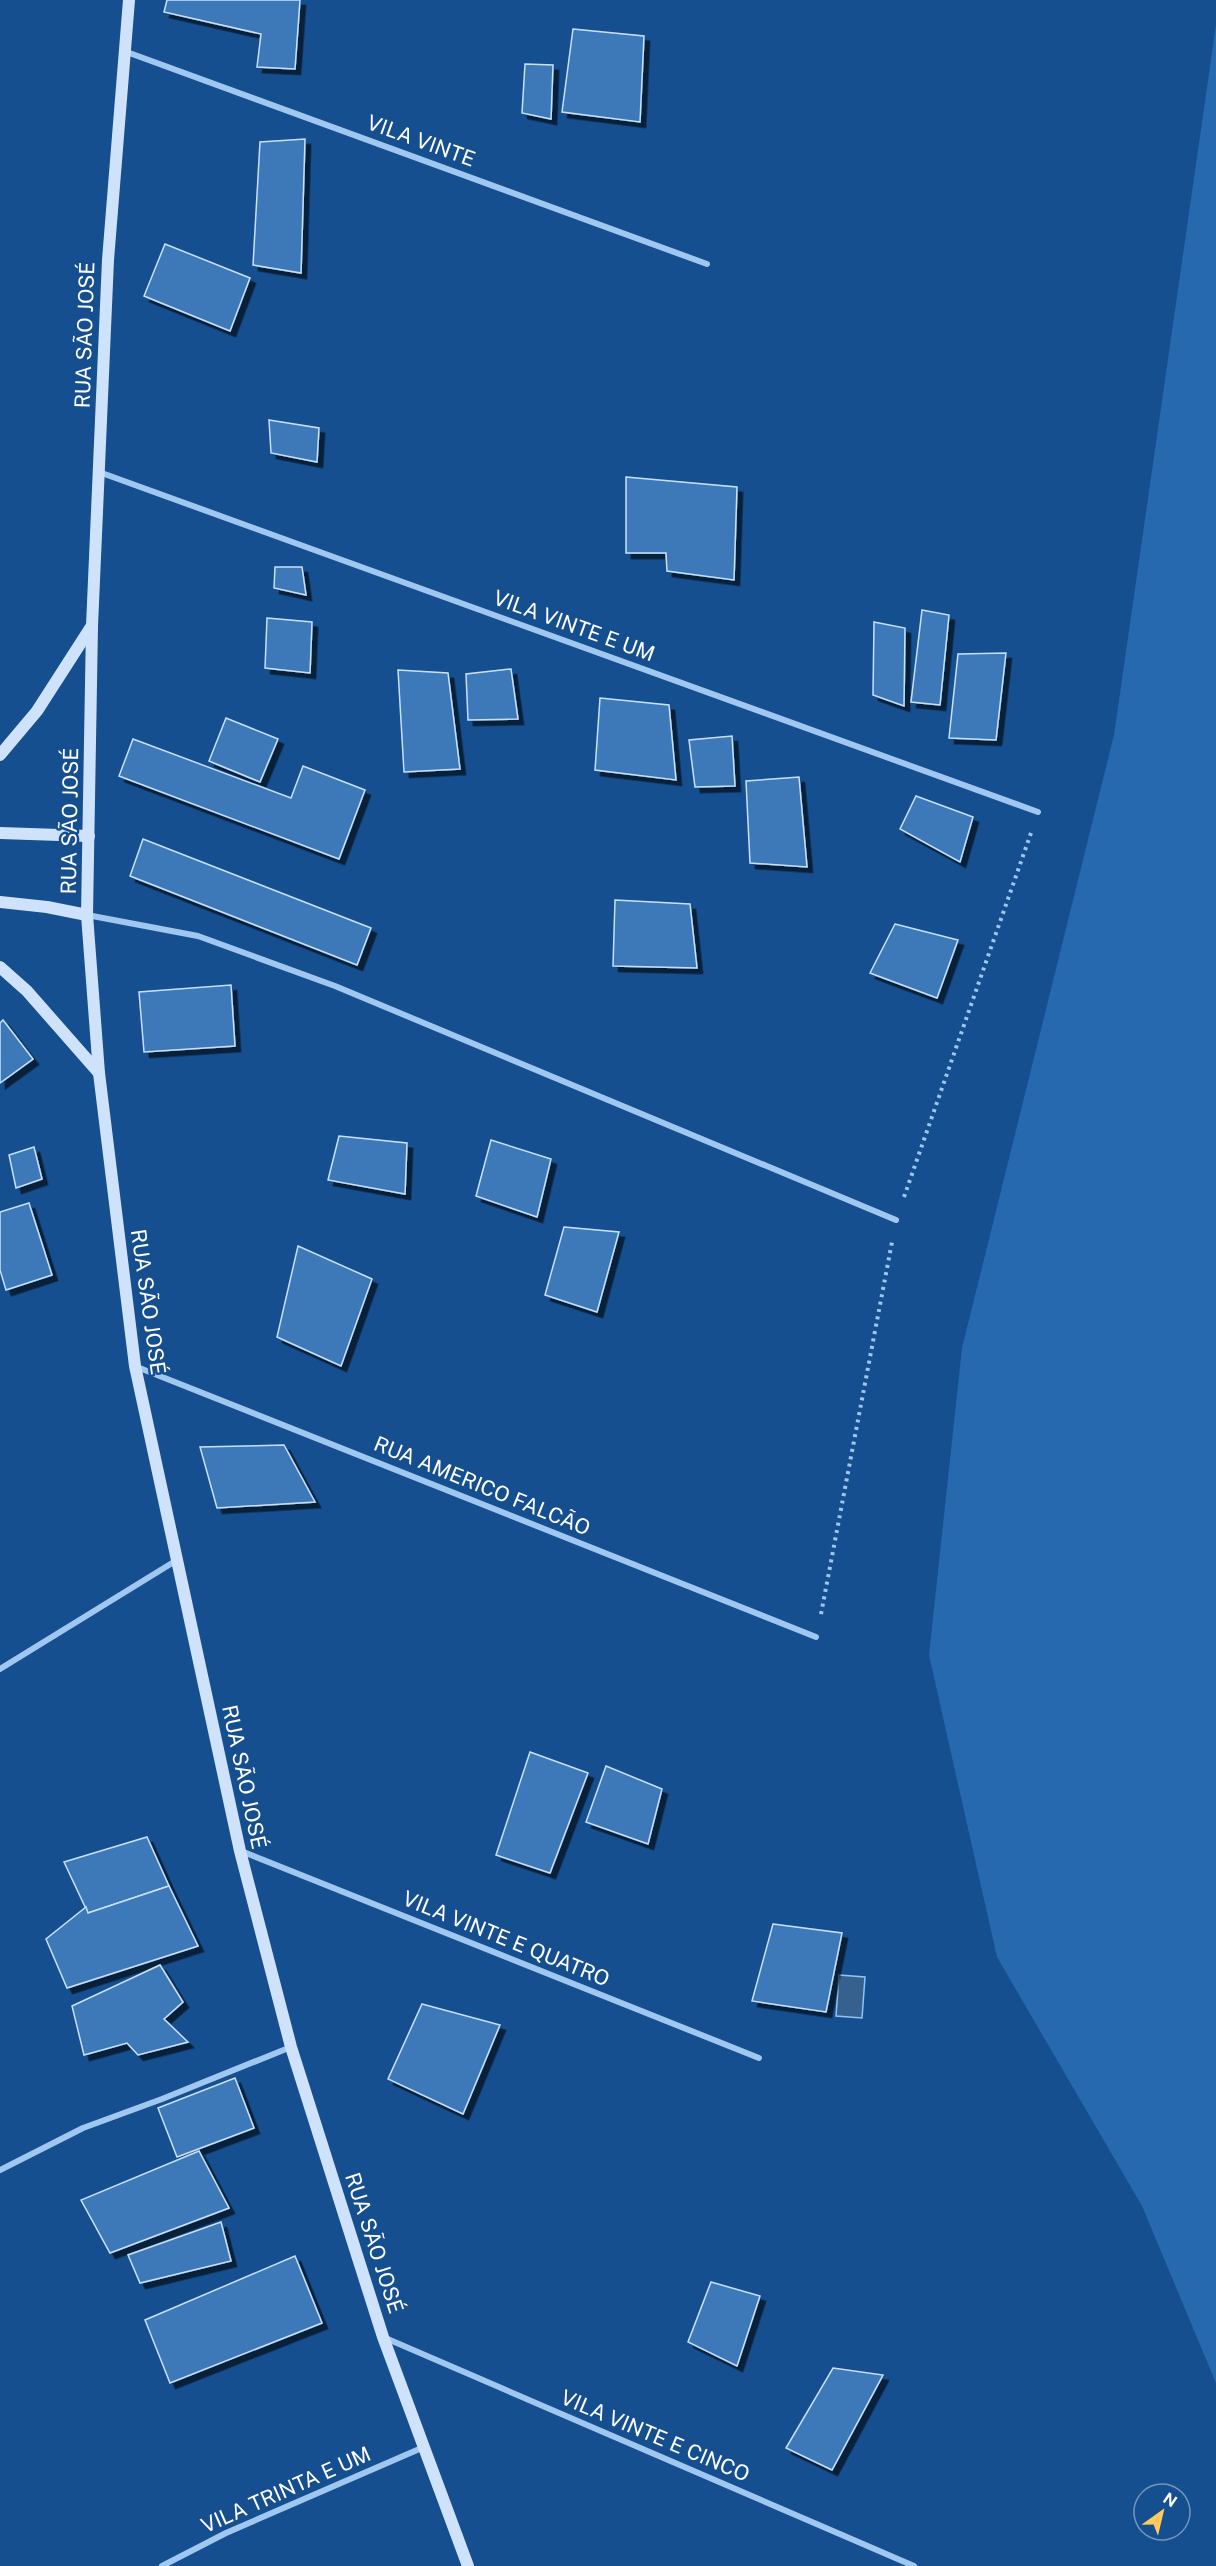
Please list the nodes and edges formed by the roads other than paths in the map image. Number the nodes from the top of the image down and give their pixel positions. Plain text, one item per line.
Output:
1 (129, 0) edge
2 (123, 50) junction
3 (707, 264) dead end
4 (99, 472) junction
5 (92, 626) junction
6 (0, 755) edge
7 (1038, 812) dead end
8 (0, 833) edge
9 (89, 836) junction
10 (0, 902) edge
11 (87, 915) junction
12 (0, 967) edge
13 (99, 1073) junction
14 (896, 1220) dead end
15 (135, 1366) junction
16 (177, 1560) junction
17 (816, 1637) dead end
18 (0, 1669) edge
19 (240, 1851) junction
20 (291, 2047) junction
21 (759, 2058) dead end
22 (0, 2170) edge
23 (383, 2337) junction
24 (424, 2447) junction
25 (162, 2566) edge
26 (468, 2566) edge
27 (914, 2566) edge

1 - 2 main road, RUA SÃO JOSÉ
2 - 3 street, VILA VINTE
2 - 4 main road, RUA SÃO JOSÉ
4 - 5 main road, RUA SÃO JOSÉ
4 - 7 street, VILA VINTE E UM
5 - 6 main road
5 - 9 main road, RUA SÃO JOSÉ
8 - 9 main road
9 - 11 main road, RUA SÃO JOSÉ
10 - 11 main road
11 - 13 main road, RUA SÃO JOSÉ
11 - 14 street
12 - 13 main road
13 - 15 main road, RUA SÃO JOSÉ
15 - 16 main road, RUA SÃO JOSÉ
15 - 17 street, RUA AMERICO FALCÃO
16 - 18 street
16 - 19 main road, RUA SÃO JOSÉ
19 - 20 main road, RUA SÃO JOSÉ
19 - 21 street, VILA VINTE E QUATRO
20 - 22 street
20 - 23 main road, RUA SÃO JOSÉ
23 - 24 main road, RUA SÃO JOSÉ
23 - 27 street, VILA VINTE E CINCO
24 - 25 street, VILA TRINTA E UM
24 - 26 main road, RUA SÃO JOSÉ

